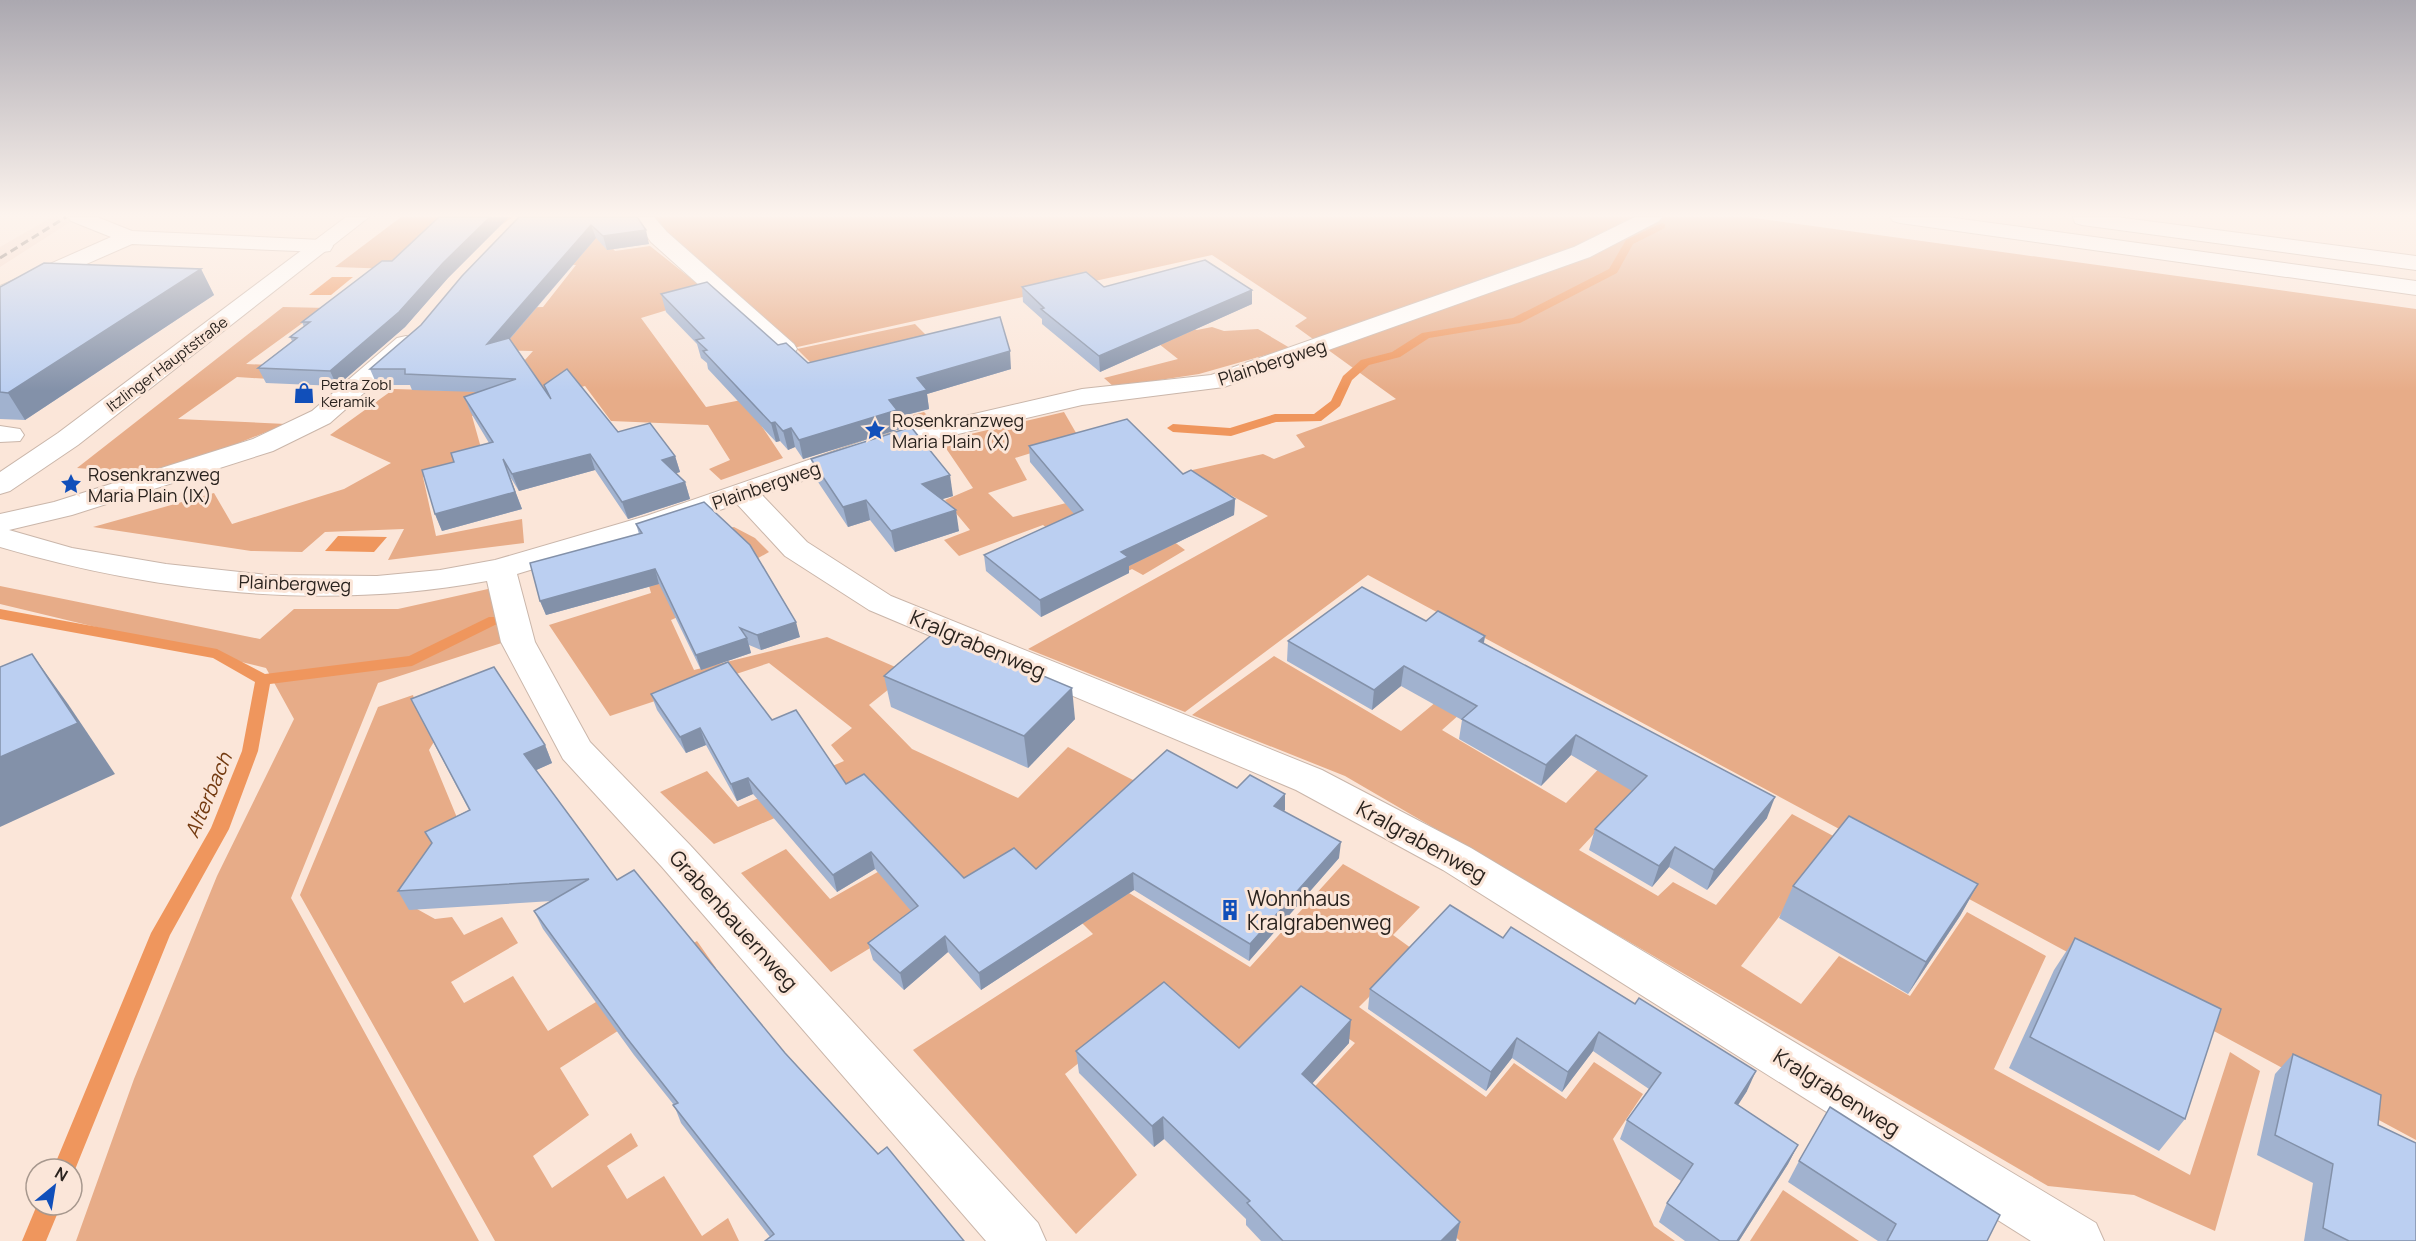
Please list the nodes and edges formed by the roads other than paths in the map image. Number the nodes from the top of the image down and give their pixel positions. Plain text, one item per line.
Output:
1 (45, 275) edge
2 (284, 275) edge
3 (702, 275) edge
4 (1517, 275) edge
5 (2321, 275) edge
6 (2416, 288) edge
7 (0, 295) edge
8 (423, 326) edge
9 (785, 349) edge
10 (0, 485) edge
11 (743, 493) junction
12 (0, 523) edge
13 (0, 537) edge
14 (500, 569) junction
15 (1020, 1241) edge
16 (2078, 1241) edge

1 - 7 main road
2 - 10 main road, Itzlinger Hauptstraße
3 - 9 main road
4 - 11 main road, Plainbergweg
5 - 6 main road
8 - 12 main road
11 - 14 main road, Plainbergweg
11 - 16 main road, Kralgrabenweg
13 - 14 main road, Plainbergweg
14 - 15 main road, Grabenbauernweg

